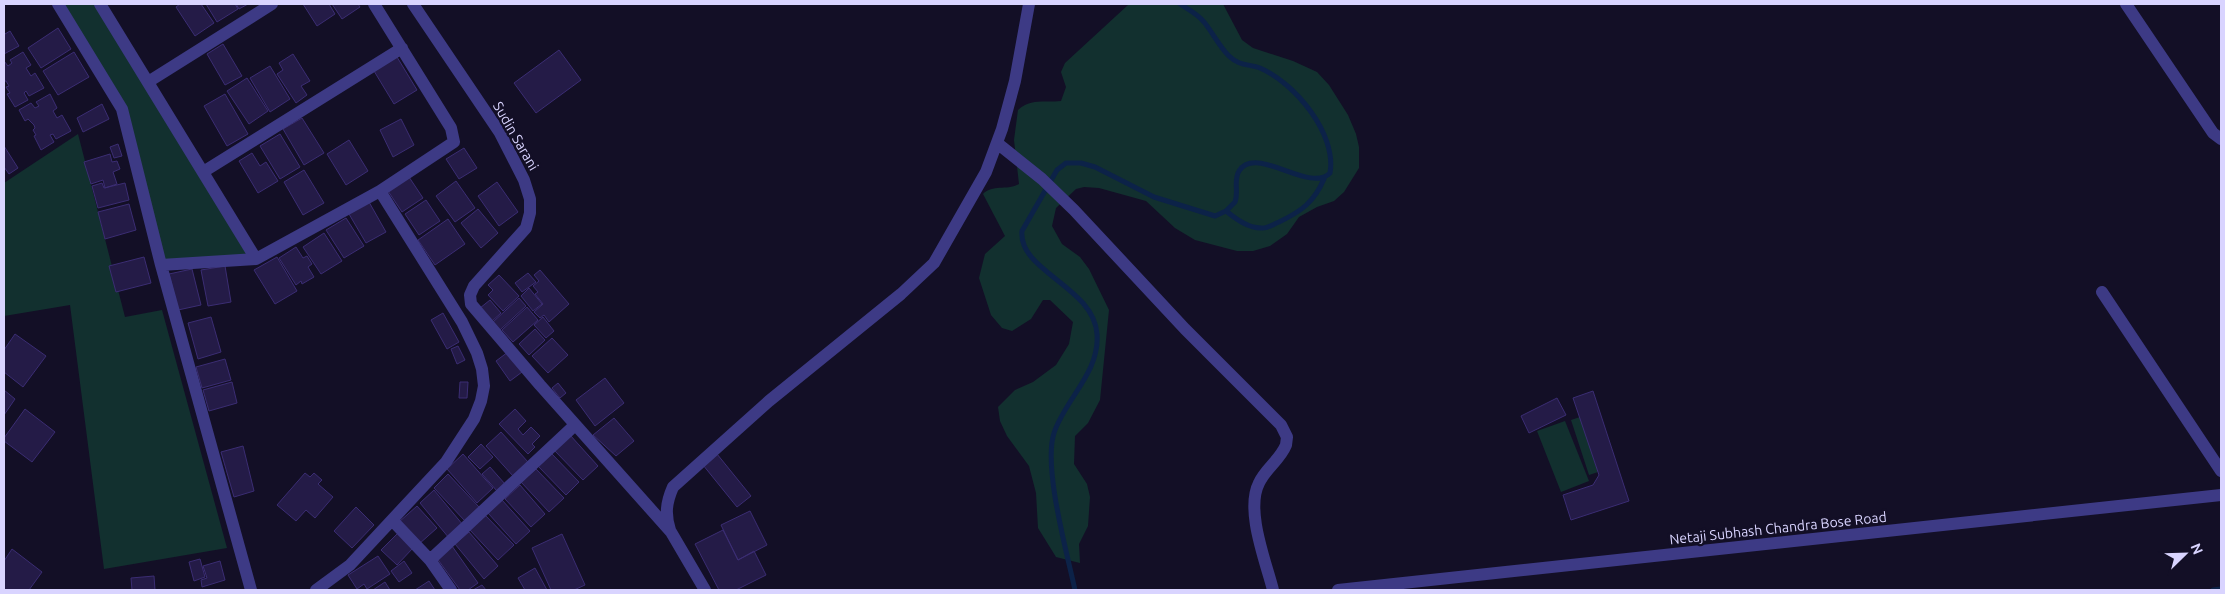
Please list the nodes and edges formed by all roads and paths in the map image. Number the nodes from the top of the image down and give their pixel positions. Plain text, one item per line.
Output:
1 (58, 4) edge
2 (100, 4) edge
3 (272, 4) edge
4 (374, 4) edge
5 (413, 4) edge
6 (1029, 4) edge
7 (2126, 4) edge
8 (402, 48) junction
9 (148, 82) junction
10 (2221, 139) edge
11 (997, 143) junction
12 (203, 172) junction
13 (380, 191) junction
14 (256, 259) junction
15 (161, 264) junction
16 (2102, 292) dead end
17 (575, 425) junction
18 (2221, 471) edge
19 (673, 487) junction
20 (2221, 495) edge
21 (649, 508) junction
22 (392, 520) junction
23 (671, 532) junction
24 (430, 560) junction
25 (251, 590) edge
26 (316, 590) edge
27 (451, 590) edge
28 (705, 590) edge
29 (1273, 590) edge
30 (1338, 590) edge

1 - 15 street
2 - 9 street
3 - 9 street
4 - 8 street
5 - 17 street, Sudin Sarani
6 - 11 street
7 - 10 street
8 - 12 street
8 - 13 street
9 - 12 street
11 - 19 street
11 - 29 street
12 - 14 street
13 - 14 street
13 - 22 street
14 - 15 street
15 - 25 street
16 - 18 street
17 - 21 street
17 - 24 street
19 - 21 street
19 - 23 street
20 - 30 street, Netaji Subhash Chandra Bose Road
21 - 23 street
22 - 24 street
22 - 26 street
23 - 28 street
24 - 27 street

